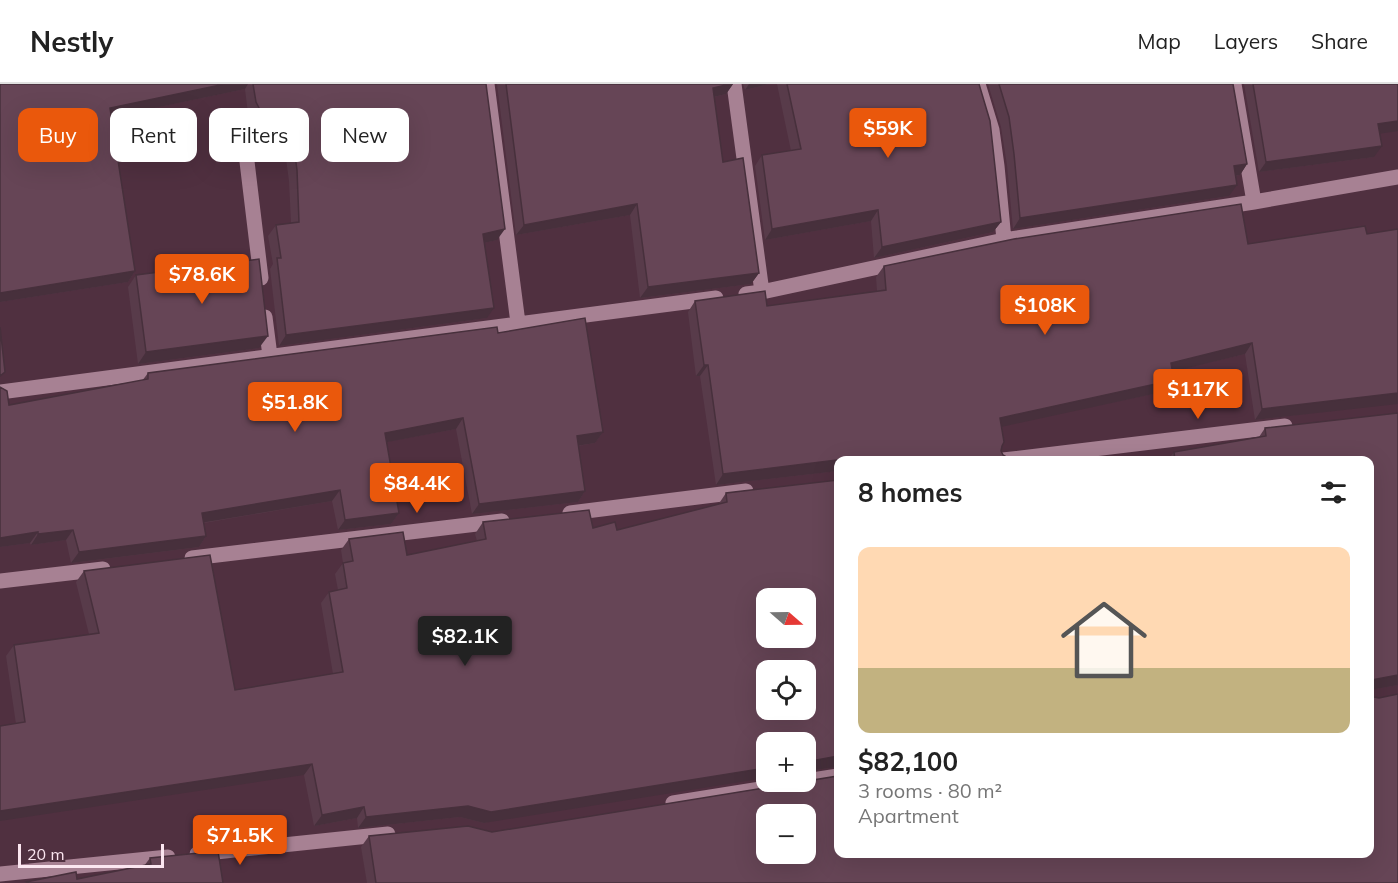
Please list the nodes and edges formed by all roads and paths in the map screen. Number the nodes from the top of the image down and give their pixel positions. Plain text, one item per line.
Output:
1 (487, 84) edge
2 (734, 84) edge
3 (978, 84) edge
4 (1234, 84) edge
5 (247, 162) edge
6 (1398, 177) edge
7 (1254, 201) junction
8 (1004, 240) junction
9 (762, 292) junction
10 (518, 323) junction
11 (270, 356) junction
12 (0, 392) edge
13 (1305, 424) edge
14 (1037, 456) edge
15 (756, 490) edge
16 (555, 514) edge
17 (520, 519) edge
18 (177, 560) edge
19 (118, 567) edge
20 (0, 581) edge
21 (834, 777) edge
22 (816, 779) edge
23 (756, 789) edge
24 (654, 806) edge
25 (402, 833) edge
26 (0, 874) edge

1 - 10 street
2 - 9 street
3 - 8 street
4 - 7 street
5 - 11 street
6 - 7 street
7 - 8 street
8 - 9 street
9 - 10 street
10 - 11 street
11 - 12 street
13 - 14 street
15 - 16 street
17 - 18 street
19 - 20 street
21 - 22 street
23 - 24 street
25 - 26 street

